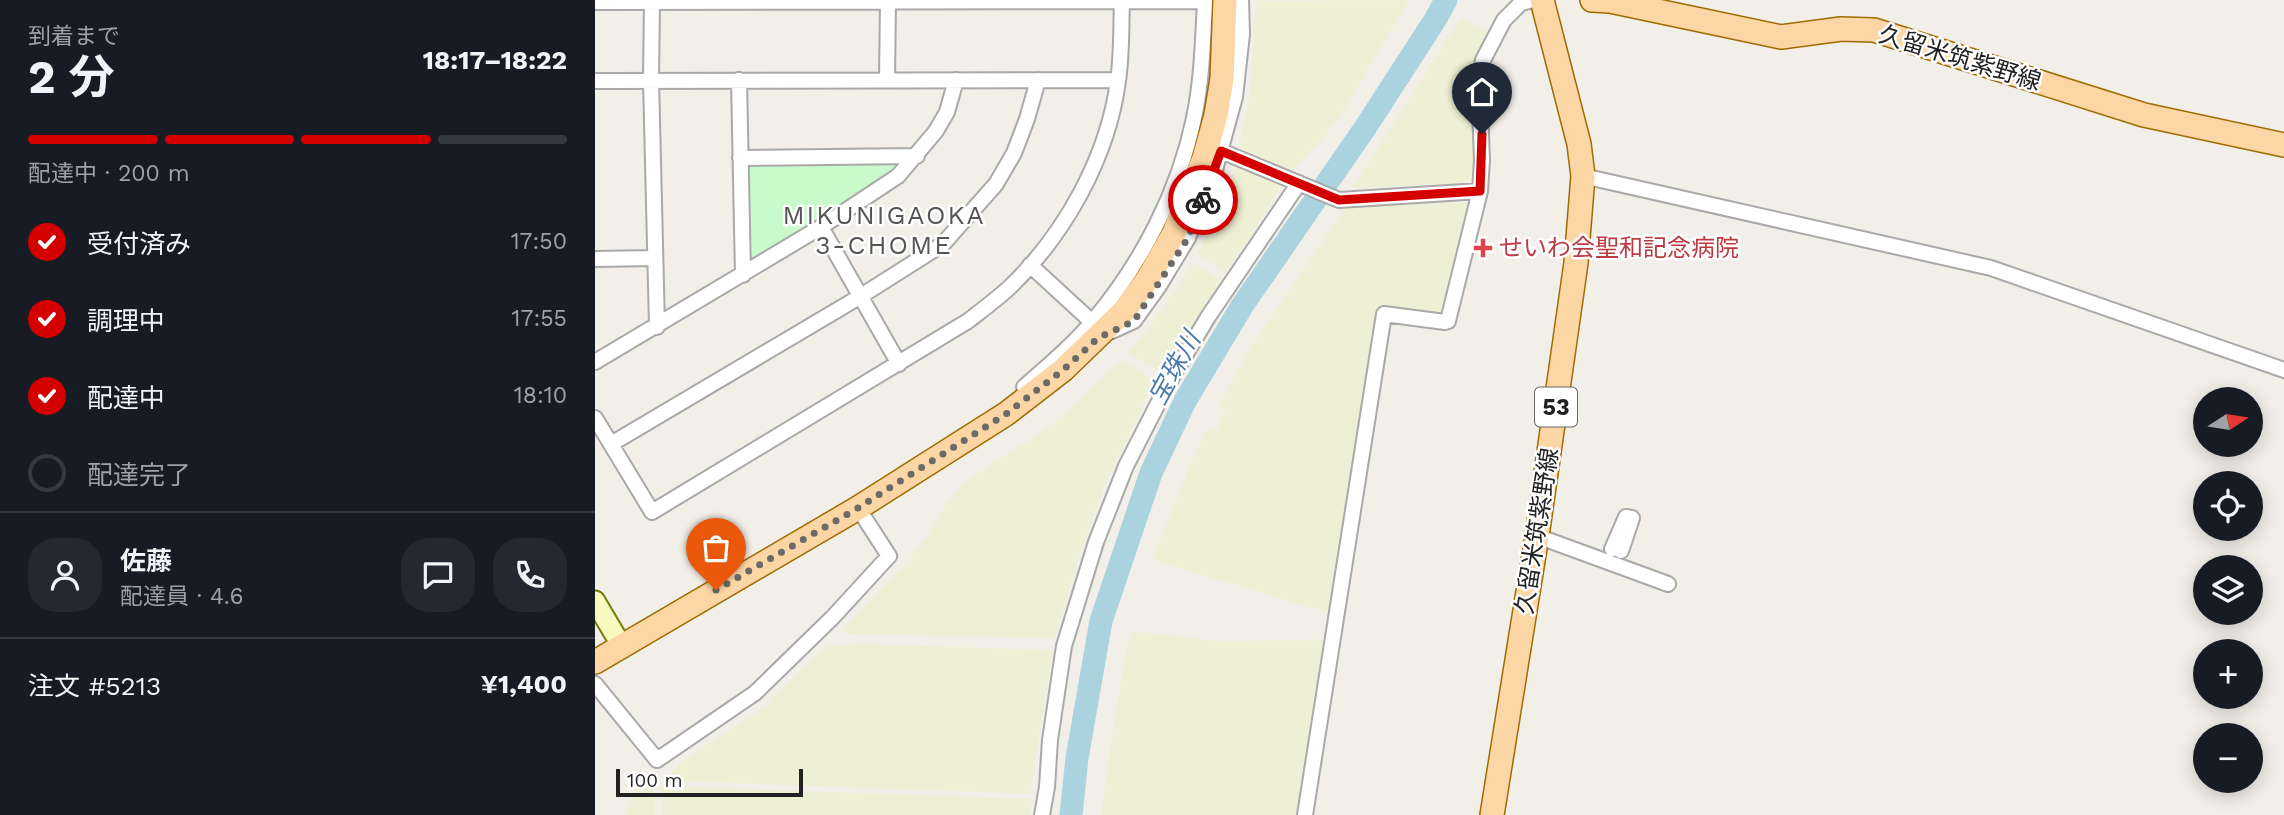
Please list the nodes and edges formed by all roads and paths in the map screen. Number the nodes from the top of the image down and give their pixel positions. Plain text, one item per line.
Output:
1 (888, 0) edge
2 (1122, 0) edge
3 (1225, 0) edge
4 (1241, 0) edge
5 (1533, 0) edge
6 (1542, 0) edge
7 (1592, 0) edge
8 (595, 2) edge
9 (652, 2) junction
10 (651, 79) junction
11 (739, 79) junction
12 (595, 80) edge
13 (887, 80) junction
14 (956, 80) junction
15 (1038, 80) junction
16 (1118, 80) junction
17 (2284, 145) edge
18 (1221, 151) junction
19 (917, 156) junction
20 (740, 158) junction
21 (1583, 176) junction
22 (1303, 185) junction
23 (1480, 191) junction
24 (821, 227) junction
25 (655, 258) junction
26 (595, 259) edge
27 (1030, 265) junction
28 (743, 275) junction
29 (861, 296) junction
30 (657, 327) junction
31 (1095, 330) junction
32 (595, 362) edge
33 (899, 364) junction
34 (2284, 370) edge
35 (595, 418) edge
36 (611, 444) junction
37 (858, 508) junction
38 (1537, 536) junction
39 (1668, 584) dead end
40 (595, 601) edge
41 (621, 645) junction
42 (595, 662) edge
43 (595, 684) edge
44 (1042, 815) edge
45 (1305, 815) edge
46 (1492, 815) edge

1 - 2 street
1 - 9 street
1 - 13 street
2 - 16 street
2 - 31 street
3 - 31 main road
4 - 18 street
5 - 23 street
6 - 21 main road, 久留米筑紫野線 / 53
7 - 17 main road, 久留米筑紫野線
8 - 9 street
9 - 10 street
10 - 11 street
10 - 12 street
10 - 25 street
11 - 13 street
11 - 20 street
13 - 14 street
14 - 15 street
14 - 19 street
15 - 16 street
15 - 29 street
16 - 27 street
18 - 22 street
18 - 31 street
19 - 20 street
19 - 24 street
20 - 28 street
21 - 34 street
21 - 38 main road, 久留米筑紫野線 / 53
22 - 23 street
22 - 44 street
23 - 45 street
24 - 28 street
24 - 29 street
25 - 26 street
25 - 30 street
27 - 31 street
27 - 33 street
28 - 30 street
29 - 33 street
29 - 36 street
30 - 32 street
31 - 37 main road
33 - 36 street
35 - 36 street
37 - 41 main road
37 - 43 street
38 - 39 street
38 - 46 main road, 久留米筑紫野線 / 53
40 - 41 street
41 - 42 main road

